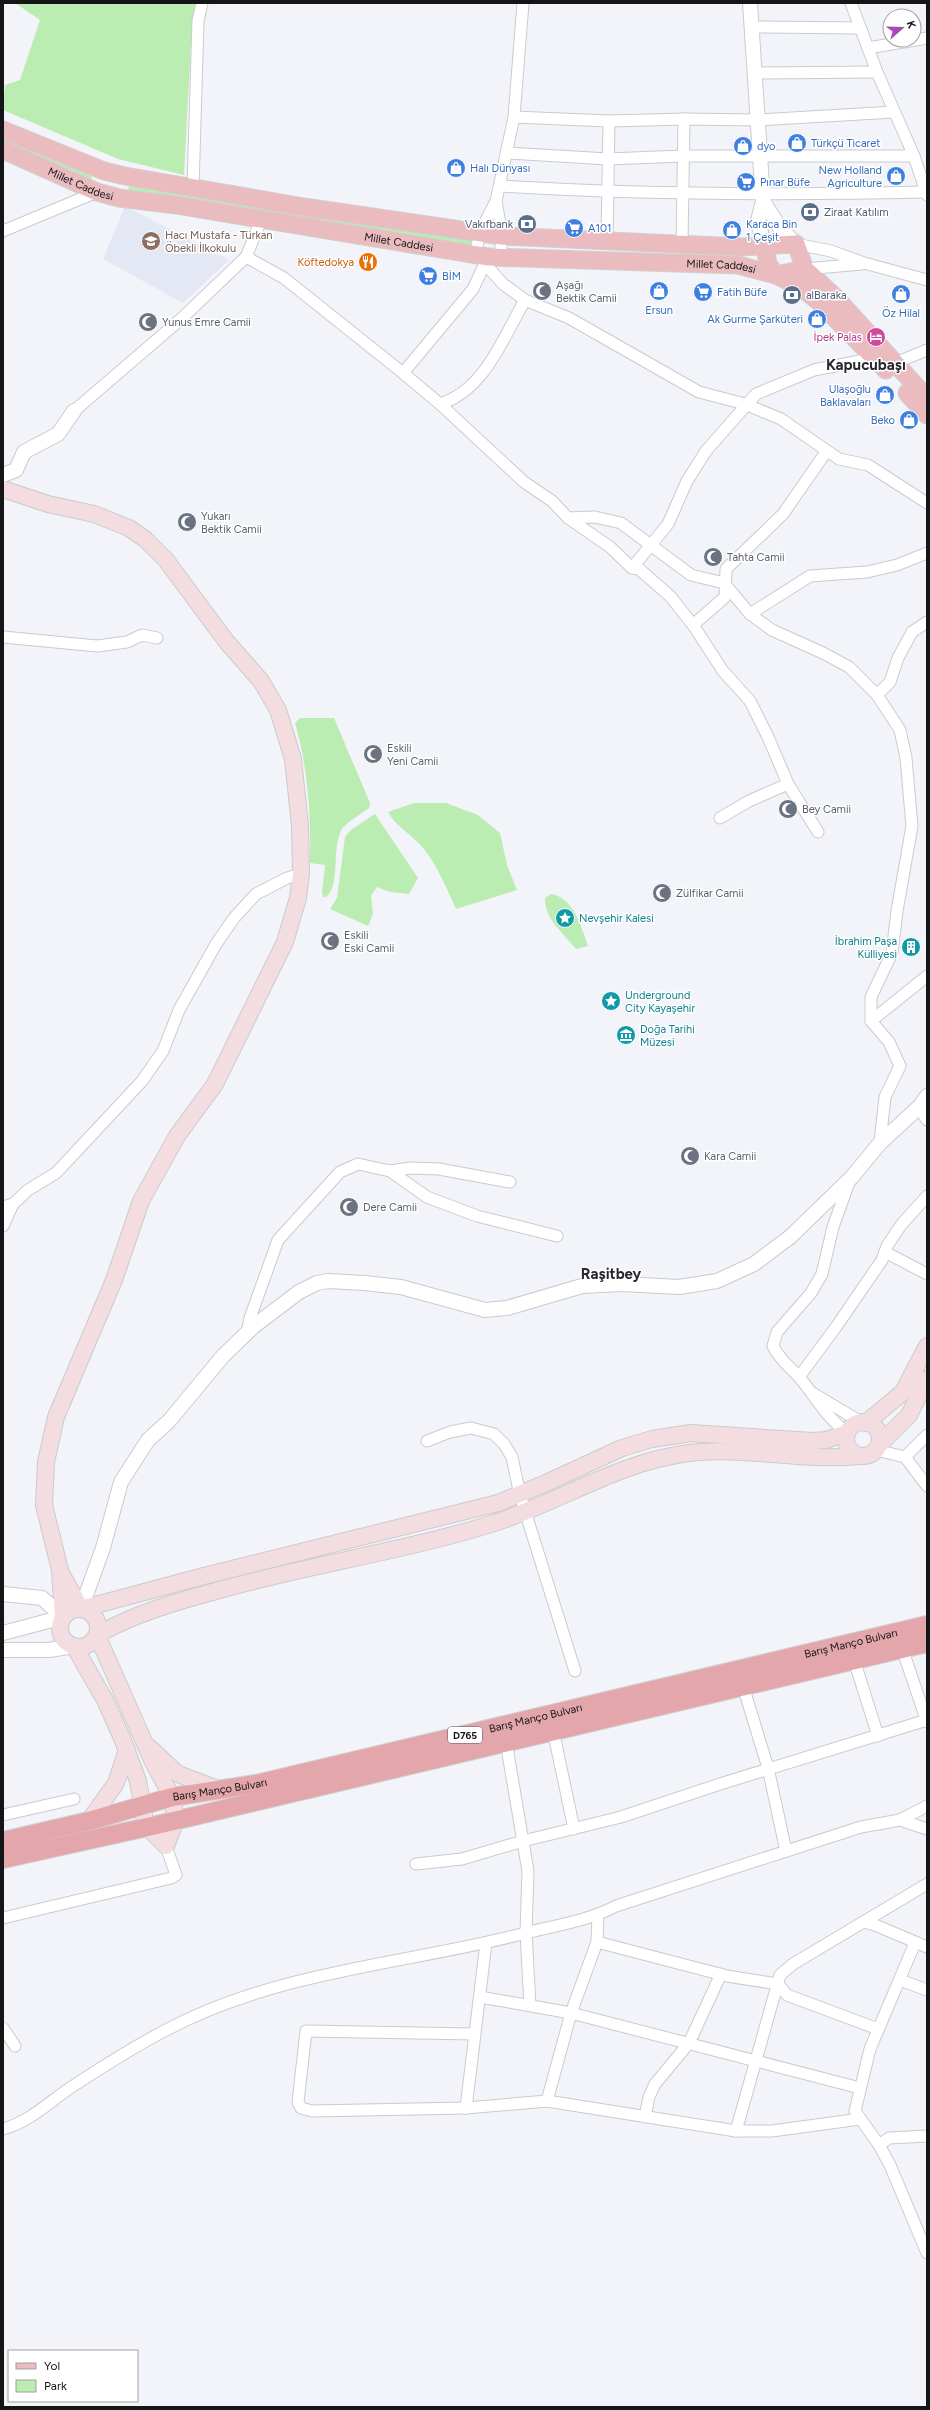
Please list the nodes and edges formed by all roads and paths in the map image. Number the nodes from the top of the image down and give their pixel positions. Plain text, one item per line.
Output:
1 (202, 3) edge
2 (523, 3) edge
3 (750, 3) edge
4 (851, 3) edge
5 (753, 27) junction
6 (860, 28) junction
7 (927, 38) edge
8 (868, 48) junction
9 (877, 72) junction
10 (755, 73) junction
11 (894, 112) junction
12 (514, 117) junction
13 (684, 119) junction
14 (758, 120) junction
15 (609, 121) junction
16 (3, 130) edge
17 (3, 150) edge
18 (506, 153) junction
19 (683, 156) junction
20 (760, 156) junction
21 (914, 156) junction
22 (608, 158) junction
23 (923, 169) edge
24 (104, 170) junction
25 (125, 176) junction
26 (500, 186) junction
27 (193, 188) junction
28 (97, 192) junction
29 (607, 192) junction
30 (682, 193) junction
31 (926, 194) edge
32 (119, 198) junction
33 (762, 198) junction
34 (496, 201) junction
35 (262, 220) junction
36 (3, 231) edge
37 (479, 234) junction
38 (502, 236) junction
39 (607, 241) junction
40 (682, 244) junction
41 (796, 244) junction
42 (765, 247) junction
43 (246, 257) junction
44 (487, 258) junction
45 (864, 264) junction
46 (805, 269) junction
47 (776, 275) junction
48 (927, 280) edge
49 (525, 300) junction
50 (927, 350) edge
51 (875, 358) junction
52 (895, 363) junction
53 (403, 373) junction
54 (927, 398) edge
55 (440, 404) junction
56 (745, 404) junction
57 (74, 411) joint
58 (927, 415) edge
59 (826, 452) junction
60 (3, 475) edge
61 (3, 489) edge
62 (927, 503) edge
63 (568, 518) junction
64 (652, 544) junction
65 (927, 553) edge
66 (632, 568) junction
67 (724, 583) junction
68 (750, 614) junction
69 (927, 622) edge
70 (693, 624) junction
71 (3, 637) edge
72 (157, 638) dead end
73 (877, 695) junction
74 (788, 784) junction
75 (720, 818) dead end
76 (818, 832) dead end
77 (301, 874) junction
78 (927, 976) edge
79 (871, 1021) junction
80 (923, 1102) edge
81 (927, 1120) edge
82 (880, 1143) junction
83 (390, 1171) junction
84 (852, 1177) junction
85 (510, 1182) dead end
86 (927, 1196) edge
87 (8, 1205) edge
88 (3, 1226) edge
89 (557, 1236) dead end
90 (885, 1252) junction
91 (927, 1274) edge
92 (247, 1333) junction
93 (927, 1346) edge
94 (799, 1377) junction
95 (927, 1378) edge
96 (808, 1390) junction
97 (863, 1422) junction
98 (847, 1433) junction
99 (927, 1435) edge
100 (427, 1441) dead end
101 (877, 1448) junction
102 (860, 1456) junction
103 (905, 1457) junction
104 (927, 1486) edge
105 (520, 1495) junction
106 (526, 1511) junction
107 (60, 1570) junction
108 (3, 1594) edge
109 (81, 1609) junction
110 (63, 1617) junction
111 (927, 1625) edge
112 (3, 1633) edge
113 (97, 1635) junction
114 (927, 1643) edge
115 (74, 1646) junction
116 (902, 1648) junction
117 (3, 1650) edge
118 (854, 1660) junction
119 (575, 1672) dead end
120 (743, 1686) junction
121 (927, 1720) edge
122 (553, 1730) junction
123 (878, 1736) junction
124 (506, 1742) junction
125 (145, 1743) junction
126 (127, 1750) junction
127 (768, 1768) junction
128 (218, 1790) junction
129 (172, 1797) junction
130 (74, 1799) dead end
131 (141, 1805) junction
132 (927, 1806) edge
133 (3, 1815) edge
134 (176, 1820) junction
135 (900, 1820) junction
136 (89, 1821) junction
137 (146, 1826) junction
138 (574, 1829) junction
139 (927, 1829) edge
140 (3, 1841) edge
141 (523, 1841) junction
142 (166, 1846) junction
143 (786, 1851) junction
144 (3, 1860) edge
145 (416, 1864) dead end
146 (927, 1884) edge
147 (598, 1915) junction
148 (3, 1918) edge
149 (863, 1922) junction
150 (526, 1933) junction
151 (597, 1942) junction
152 (486, 1943) junction
153 (915, 1943) junction
154 (927, 1948) edge
155 (721, 1974) junction
156 (900, 1980) junction
157 (778, 1984) junction
158 (927, 1990) edge
159 (480, 1997) junction
160 (530, 2005) junction
161 (571, 2013) junction
162 (3, 2028) edge
163 (878, 2030) junction
164 (474, 2034) junction
165 (689, 2043) junction
166 (15, 2046) dead end
167 (756, 2061) junction
168 (860, 2088) junction
169 (547, 2101) junction
170 (466, 2108) junction
171 (645, 2117) junction
172 (860, 2119) junction
173 (3, 2129) edge
174 (736, 2131) junction
175 (927, 2136) edge
176 (879, 2144) junction
177 (927, 2253) edge

1 - 27 street
2 - 12 street
3 - 5 street
4 - 6 street
5 - 6 street
5 - 10 street
6 - 8 street
7 - 8 street
8 - 9 street
9 - 10 street
9 - 11 street
10 - 14 street
11 - 14 street
11 - 21 street
12 - 15 street
12 - 18 street
13 - 14 street
13 - 15 street
13 - 19 street
14 - 20 street
15 - 22 street
16 - 24 main road, Millet Caddesi
17 - 28 main road, Millet Caddesi
18 - 22 street
18 - 26 street
19 - 20 street
19 - 22 street
19 - 30 street
20 - 21 street
20 - 33 street
21 - 23 street
22 - 29 street
23 - 31 street
24 - 25 main road, Millet Caddesi
24 - 28 main road
25 - 27 main road, Millet Caddesi
25 - 32 main road
26 - 29 street
26 - 34 street
27 - 37 main road, Millet Caddesi
28 - 32 main road, Millet Caddesi
28 - 36 street
29 - 30 street
29 - 39 street
30 - 33 street
30 - 40 street
31 - 33 street
32 - 35 main road, Millet Caddesi
33 - 41 street
33 - 42 street
34 - 37 street
34 - 38 street
35 - 43 street
35 - 44 main road, Millet Caddesi
37 - 38 main road, Millet Caddesi
37 - 44 street
38 - 39 main road, Millet Caddesi
38 - 44 street
39 - 40 main road, Millet Caddesi
40 - 42 main road, Millet Caddesi
41 - 42 main road, Millet Caddesi
41 - 45 street
41 - 46 main road
42 - 47 main road
43 - 53 street
43 - 57 street
44 - 47 main road, Millet Caddesi
44 - 49 street
44 - 53 street
45 - 46 street
45 - 48 street
46 - 47 main road, Millet Caddesi
46 - 52 main road
47 - 51 main road
49 - 55 street
49 - 56 street
50 - 52 street
51 - 56 street
51 - 58 main road
52 - 54 main road
53 - 55 street
55 - 63 street
56 - 59 street
56 - 64 street
57 - 60 street
59 - 62 street
59 - 67 street
61 - 77 main road
63 - 64 street
63 - 66 street
64 - 66 street
64 - 67 street
65 - 68 street
66 - 70 street
67 - 68 street
67 - 70 street
68 - 73 street
69 - 73 street
70 - 74 street
71 - 72 street
73 - 79 street
74 - 75 street
74 - 76 street
77 - 87 street
77 - 107 main road
78 - 79 street
79 - 82 street
80 - 81 street
80 - 82 street
82 - 84 street
83 - 85 street
83 - 89 street
83 - 92 street
84 - 92 street
84 - 94 street
86 - 90 street
87 - 88 street
90 - 91 street
90 - 94 street
92 - 109 street
93 - 97 main road
94 - 96 street
95 - 101 main road
96 - 97 street
96 - 98 street
97 - 98 main road
97 - 101 main road
98 - 102 main road
98 - 105 main road
99 - 103 street
100 - 105 street
101 - 102 main road
101 - 103 street
102 - 106 main road
103 - 104 street
105 - 106 street
105 - 109 main road
106 - 113 main road
106 - 119 street
107 - 109 main road
107 - 110 main road
108 - 110 street
109 - 110 main road
109 - 113 main road
110 - 112 street
110 - 115 main road
111 - 128 highway, Barış Manço Bulvarı / D765
113 - 115 main road
113 - 125 main road
114 - 116 highway, Barış Manço Bulvarı / D765
115 - 117 street
115 - 126 main road
116 - 118 highway, Barış Manço Bulvarı / D765
116 - 121 street
118 - 120 highway, Barış Manço Bulvarı / D765
118 - 123 street
120 - 122 highway, Barış Manço Bulvarı / D765
120 - 127 street
121 - 123 street
122 - 124 highway, Barış Manço Bulvarı / D765
122 - 138 street
123 - 127 street
124 - 134 highway, Barış Manço Bulvarı / D765
124 - 141 street
125 - 128 main road
125 - 129 main road
126 - 131 main road
126 - 136 main road
127 - 138 street
127 - 143 street
128 - 129 highway, Barış Manço Bulvarı / D765
129 - 131 highway, Barış Manço Bulvarı / D765
129 - 134 main road
130 - 133 street
131 - 136 highway, Barış Manço Bulvarı / D765
131 - 137 main road
132 - 135 street
134 - 137 highway, Barış Manço Bulvarı / D765
134 - 142 main road
135 - 139 street
135 - 143 street
136 - 140 highway, Barış Manço Bulvarı / D765
137 - 142 main road
137 - 144 highway, Barış Manço Bulvarı / D765
138 - 141 street
141 - 145 street
141 - 150 street
142 - 148 street
143 - 147 street
146 - 149 street
147 - 150 street
147 - 151 street
149 - 153 street
149 - 157 street
150 - 152 street
150 - 160 street
151 - 155 street
151 - 161 street
152 - 159 street
152 - 173 street
153 - 154 street
153 - 156 street
155 - 157 street
155 - 165 street
156 - 158 street
156 - 163 street
157 - 163 street
157 - 167 street
159 - 160 street
159 - 164 street
160 - 161 street
161 - 165 street
161 - 169 street
162 - 166 street
163 - 168 street
164 - 170 street
164 - 170 street
165 - 167 street
165 - 171 street
167 - 168 street
167 - 174 street
168 - 172 street
169 - 170 street
169 - 171 street
171 - 174 street
172 - 174 street
172 - 176 street
175 - 176 street
176 - 177 street

